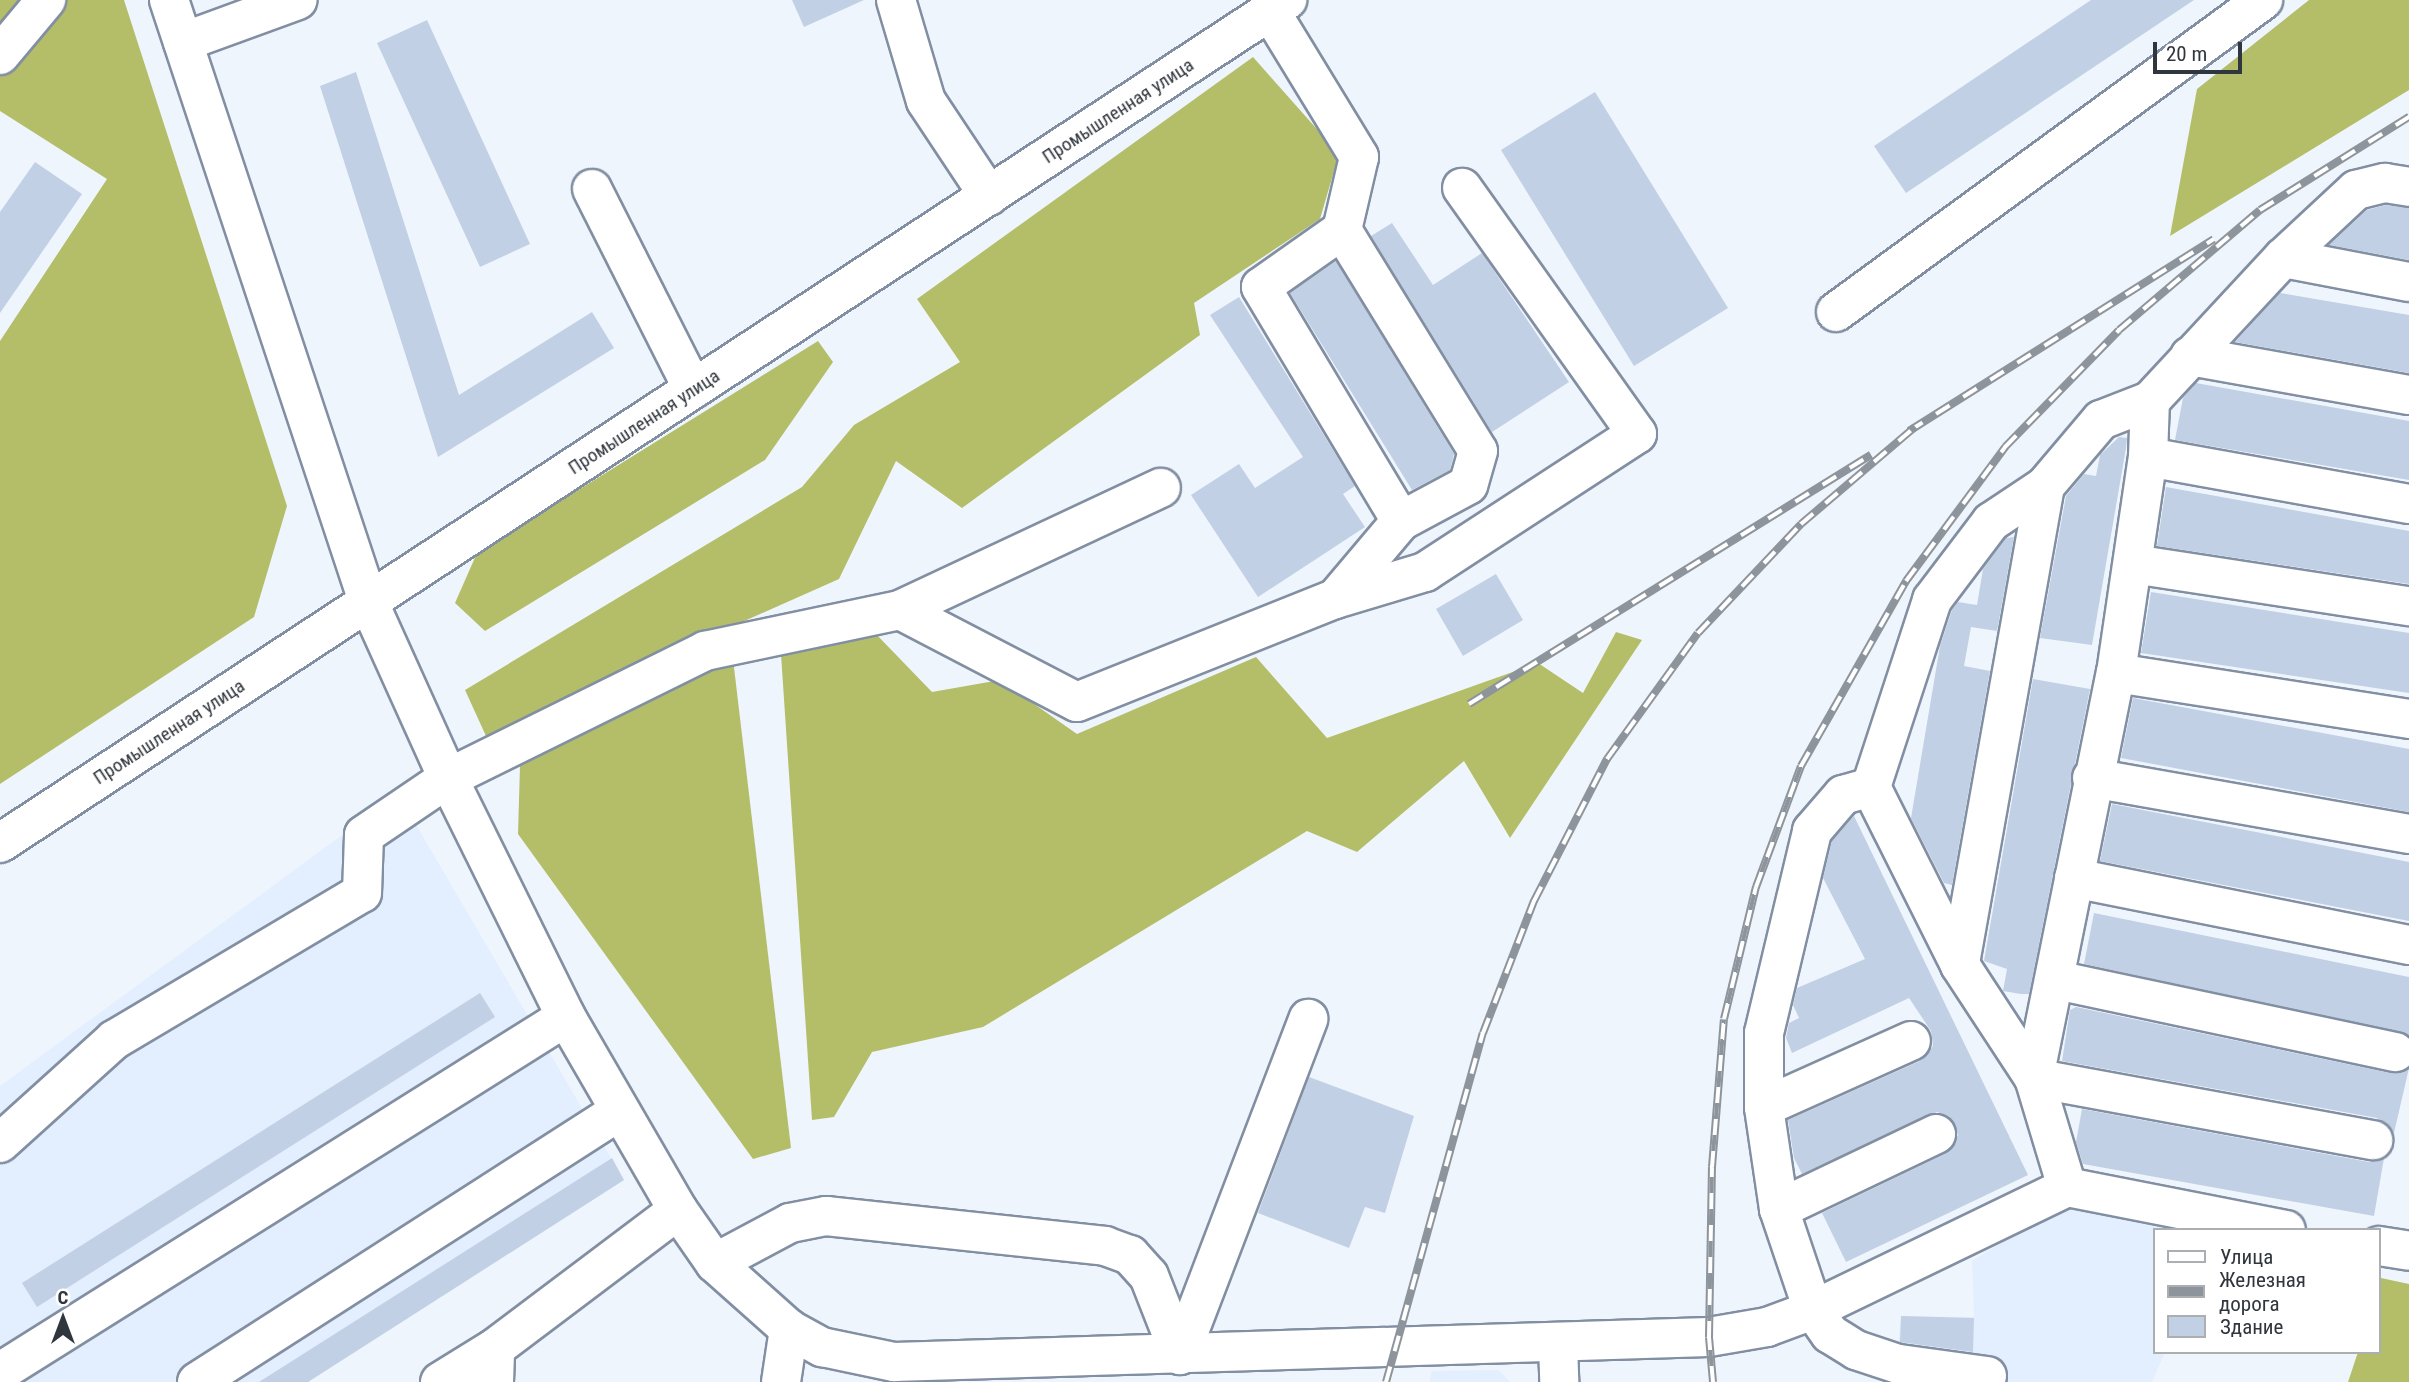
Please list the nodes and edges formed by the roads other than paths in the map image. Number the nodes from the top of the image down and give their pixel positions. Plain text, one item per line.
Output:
1 (46, 0) edge
2 (169, 0) edge
3 (298, 0) edge
4 (896, 0) edge
5 (2263, 0) edge
6 (1279, 6) edge
7 (183, 42) junction
8 (0, 55) edge
9 (2409, 187) edge
10 (1462, 188) dead end
11 (593, 189) dead end
12 (989, 196) junction
13 (1342, 230) junction
14 (2283, 258) junction
15 (2409, 282) edge
16 (1836, 312) dead end
17 (2190, 356) junction
18 (694, 389) junction
19 (2409, 395) edge
20 (2150, 401) junction
21 (2148, 457) junction
22 (2045, 486) junction
23 (1161, 488) dead end
24 (2409, 504) edge
25 (1401, 521) junction
26 (2133, 564) junction
27 (1335, 599) junction
28 (369, 601) junction
29 (2409, 606) edge
30 (900, 610) junction
31 (2116, 673) junction
32 (2409, 719) edge
33 (448, 778) junction
34 (2092, 778) junction
35 (1871, 787) junction
36 (2409, 835) edge
37 (0, 843) edge
38 (2074, 878) junction
39 (2409, 946) edge
40 (1960, 965) junction
41 (2056, 980) junction
42 (566, 1017) junction
43 (1308, 1019) dead end
44 (1911, 1041) dead end
45 (2395, 1052) dead end
46 (2034, 1078) junction
47 (1764, 1107) junction
48 (618, 1112) junction
49 (1936, 1134) dead end
50 (2373, 1140) dead end
51 (0, 1143) edge
52 (2067, 1187) junction
53 (1779, 1209) junction
54 (678, 1210) junction
55 (2276, 1228) edge
56 (2381, 1246) edge
57 (2409, 1251) edge
58 (715, 1263) junction
59 (1813, 1310) junction
60 (789, 1329) junction
61 (1558, 1343) junction
62 (1180, 1354) junction
63 (494, 1365) edge
64 (1049, 1370) edge
65 (0, 1372) edge
66 (892, 1372) edge
67 (1987, 1376) dead end
68 (198, 1382) edge
69 (440, 1382) edge
70 (781, 1382) edge
71 (1559, 1382) edge

1 - 8 street
2 - 7 street
3 - 7 street
4 - 12 street
5 - 16 street
6 - 12 street, Промышленная улица
6 - 13 street
7 - 28 street
9 - 14 street
10 - 27 street
11 - 18 street
12 - 18 street, Промышленная улица
13 - 25 street
13 - 25 street
14 - 15 street
14 - 17 street
17 - 19 street
17 - 20 street
18 - 28 street, Промышленная улица
20 - 21 street
20 - 22 street
21 - 24 street
21 - 26 street
22 - 35 street
22 - 40 street
23 - 30 street
25 - 27 street
26 - 29 street
26 - 31 street
27 - 30 street
28 - 33 street
28 - 37 street, Промышленная улица
30 - 33 street
31 - 32 street
31 - 34 street
33 - 42 street
33 - 51 street
34 - 36 street
34 - 38 street
35 - 40 street
35 - 47 street
38 - 39 street
38 - 41 street
40 - 46 street
41 - 45 street
41 - 46 street
42 - 48 street
42 - 65 street
43 - 62 street
44 - 47 street
46 - 50 street
46 - 52 street
47 - 53 street
48 - 54 street
48 - 68 street
49 - 53 street
52 - 55 street
52 - 59 street
53 - 59 street
54 - 58 street
54 - 63 street
56 - 57 street
58 - 60 street
58 - 62 street
59 - 61 street
59 - 67 street
60 - 66 street
60 - 70 street
61 - 62 street
61 - 71 street
62 - 64 street
63 - 69 street
64 - 66 street

